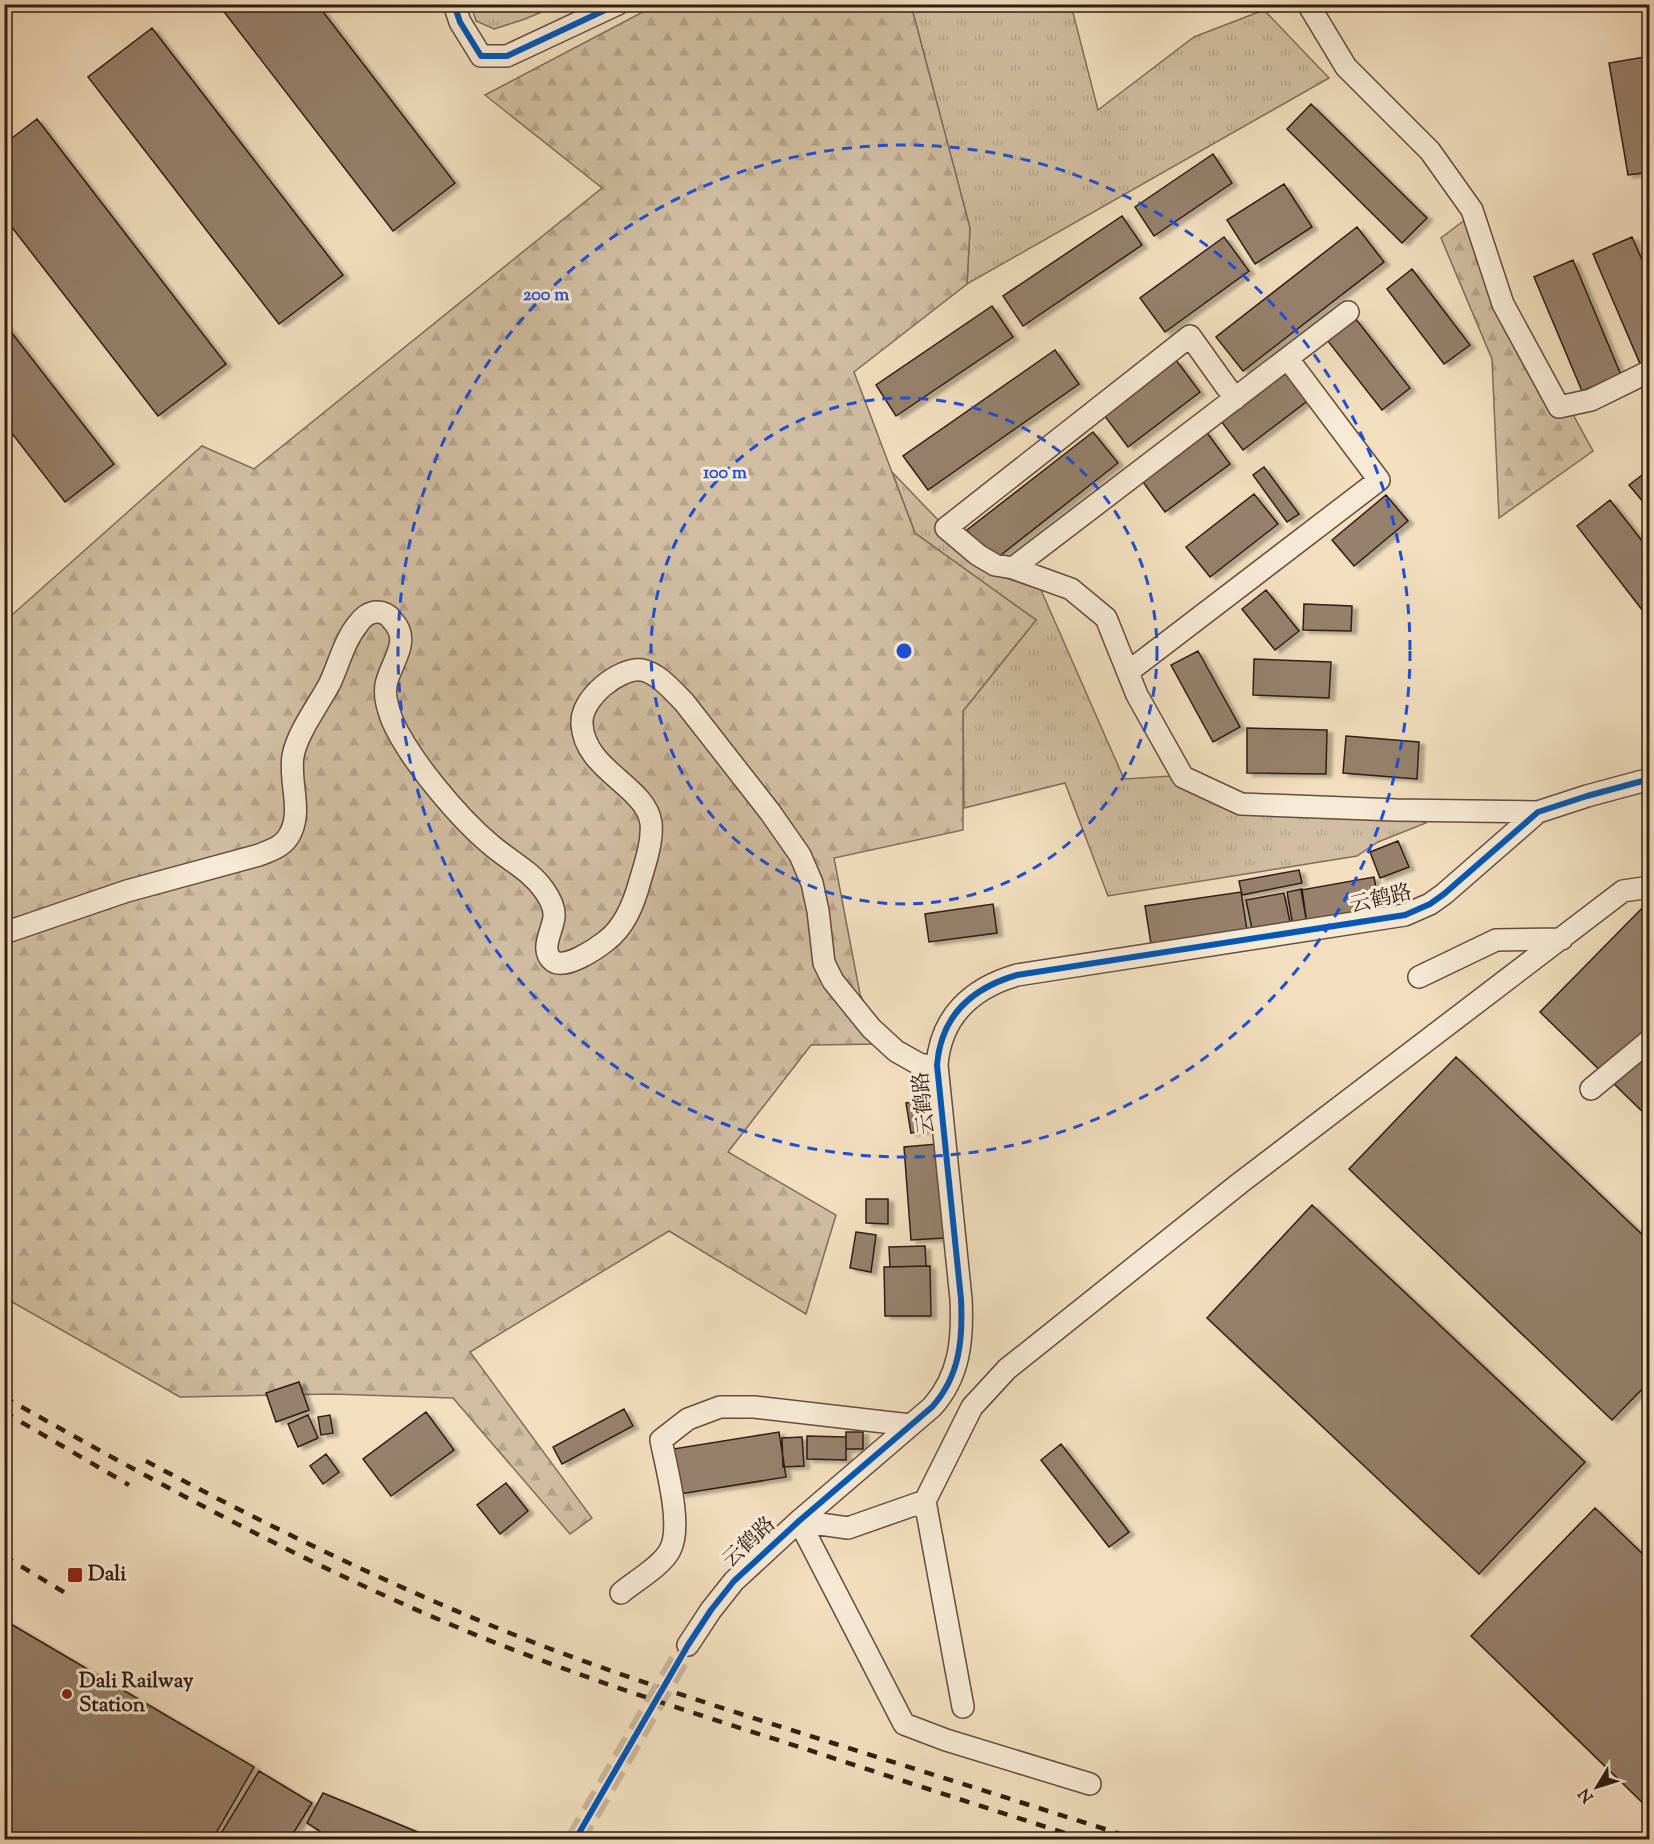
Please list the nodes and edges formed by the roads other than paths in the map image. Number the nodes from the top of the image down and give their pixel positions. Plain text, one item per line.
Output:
1 (454, 4) edge
2 (618, 4) edge
3 (1308, 4) edge
4 (1348, 312) dead end
5 (1288, 358) junction
6 (1650, 371) edge
7 (1235, 399) junction
8 (1013, 568) junction
9 (1128, 672) junction
10 (1650, 780) edge
11 (1538, 812) junction
12 (1650, 887) edge
13 (4, 933) edge
14 (1562, 939) junction
15 (1419, 977) dead end
16 (1650, 1040) edge
17 (937, 1067) junction
18 (1591, 1089) dead end
19 (910, 1425) junction
20 (926, 1501) junction
21 (799, 1521) junction
22 (621, 1593) dead end
23 (688, 1645) tunnel mouth
24 (963, 1707) dead end
25 (1090, 1784) dead end

1 - 2 street
3 - 6 street
4 - 5 street
5 - 7 street
5 - 9 street
7 - 8 street
7 - 8 street
8 - 9 street
9 - 11 street
10 - 11 street
11 - 17 street, 云鹤路
12 - 14 street
13 - 17 street
14 - 15 street
14 - 20 street
16 - 18 street
17 - 19 street, 云鹤路
19 - 21 street, 云鹤路
19 - 22 street
20 - 21 street
20 - 24 street
21 - 23 street, 云鹤路
21 - 25 street

